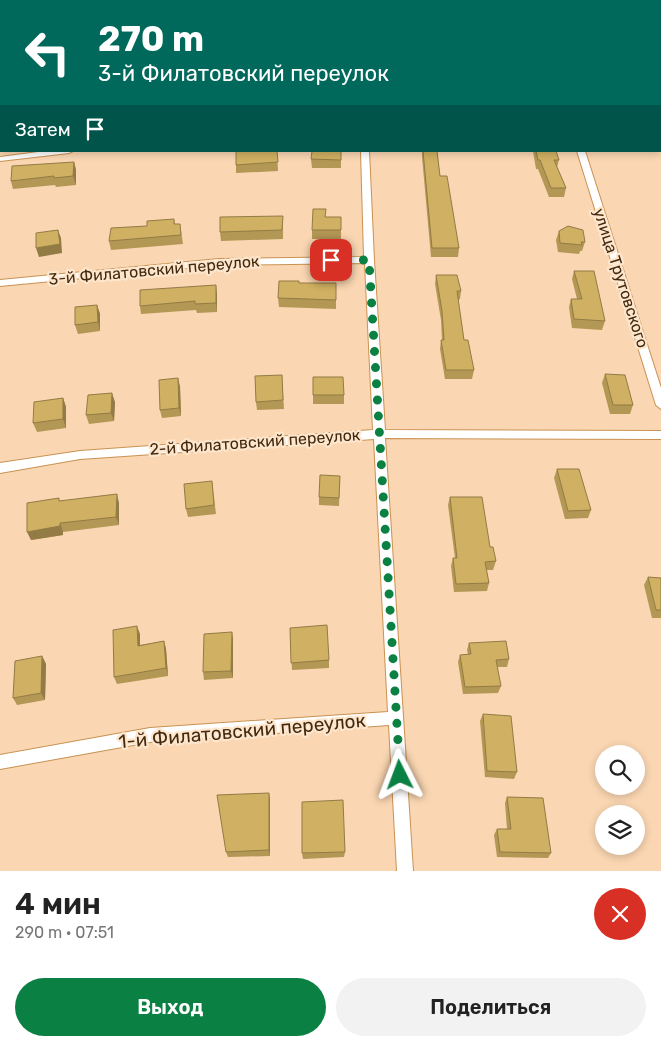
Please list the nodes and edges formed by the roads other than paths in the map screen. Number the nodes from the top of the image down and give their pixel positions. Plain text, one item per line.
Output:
1 (60, 152) edge
2 (365, 152) edge
3 (581, 152) edge
4 (0, 159) edge
5 (369, 260) junction
6 (0, 283) edge
7 (661, 405) edge
8 (379, 434) junction
9 (661, 435) edge
10 (0, 468) edge
11 (396, 718) junction
12 (0, 762) edge
13 (405, 871) edge

1 - 4 street
2 - 5 street
3 - 7 street, улица Трутовского
5 - 6 street, 3-й Филатовский переулок
5 - 8 street
8 - 9 street, 2-й Филатовский переулок
8 - 10 street, 2-й Филатовский переулок
8 - 11 street
11 - 12 street, 1-й Филатовский переулок
11 - 13 street

